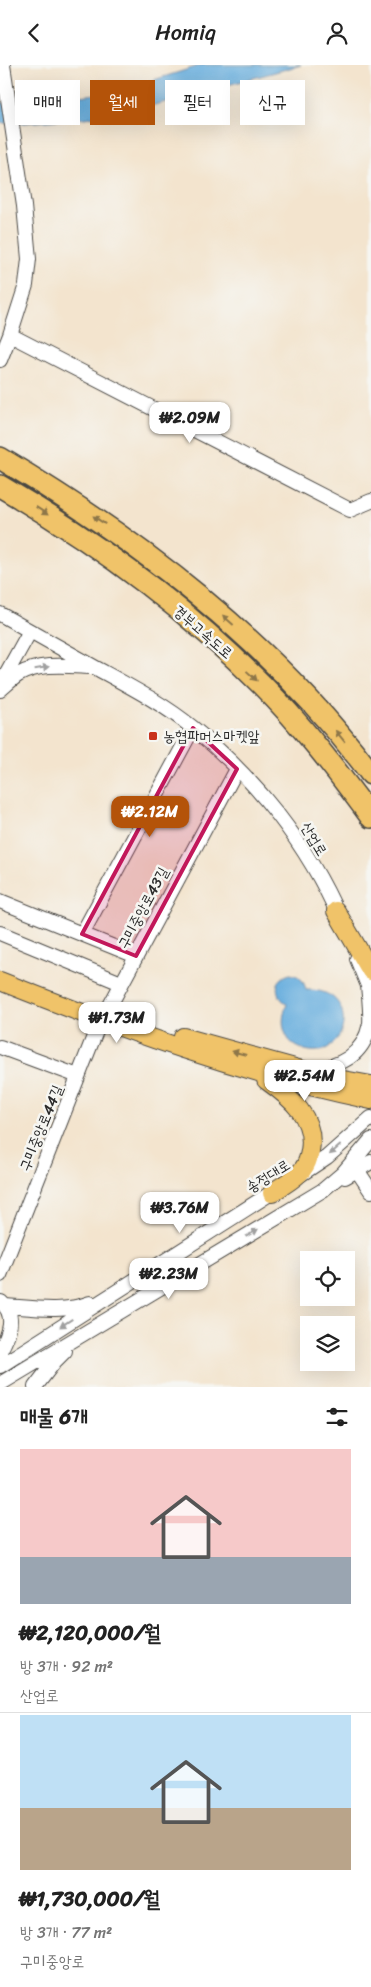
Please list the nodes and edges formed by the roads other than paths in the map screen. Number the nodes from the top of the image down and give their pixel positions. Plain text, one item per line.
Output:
1 (4, 65) edge
2 (10, 335) junction
3 (0, 360) edge
4 (0, 458) edge
5 (0, 486) edge
6 (371, 501) edge
7 (0, 614) edge
8 (30, 631) junction
9 (95, 667) junction
10 (0, 686) edge
11 (0, 690) edge
12 (193, 728) junction
13 (237, 769) junction
14 (371, 775) edge
15 (371, 817) edge
16 (0, 901) edge
17 (336, 911) joint
18 (0, 933) edge
19 (82, 934) junction
20 (136, 956) junction
21 (0, 970) edge
22 (0, 981) edge
23 (121, 983) junction
24 (370, 983) edge
25 (104, 1016) junction
26 (1, 1051) edge
27 (247, 1071) junction
28 (310, 1073) junction
29 (78, 1076) junction
30 (371, 1085) edge
31 (371, 1100) edge
32 (371, 1118) edge
33 (371, 1140) edge
34 (371, 1162) edge
35 (357, 1170) junction
36 (323, 1190) junction
37 (371, 1191) edge
38 (272, 1193) junction
39 (0, 1275) edge
40 (107, 1296) junction
41 (3, 1304) edge
42 (81, 1336) junction
43 (0, 1351) edge
44 (0, 1366) edge
45 (0, 1384) edge
46 (35, 1387) edge

1 - 2 street
2 - 3 street
2 - 6 street
14 -> 4 highway, 경부고속도로
5 -> 15 highway, 경부고속도로
7 - 8 street, 산업로
8 - 9 street, 산업로
8 - 10 street
11 -> 9 street
9 - 12 street, 산업로
12 - 13 street, 산업로
12 - 19 street
13 - 17 street, 산업로
13 - 20 street, 구미중앙로43길
16 - 19 street
17 - 24 main road
18 - 23 street
19 - 20 street
20 - 23 street, 구미중앙로43길
21 - 25 main road
22 - 25 main road
23 - 25 street, 구미중앙로43길
24 - 28 street
25 - 27 main road
28 -> 25 main road
25 - 29 street, 구미중앙로44길
26 - 29 street
27 - 31 main road
27 - 38 main road
28 - 30 main road
29 - 39 street, 구미중앙로44길
32 -> 38 street, 송정대로
33 - 36 street
34 - 35 street
35 - 36 street
35 - 37 street
42 -> 36 street
38 - 40 street, 송정대로
40 - 41 street
40 -> 44 street, 송정대로
41 - 43 street
42 - 45 street
42 - 46 street

